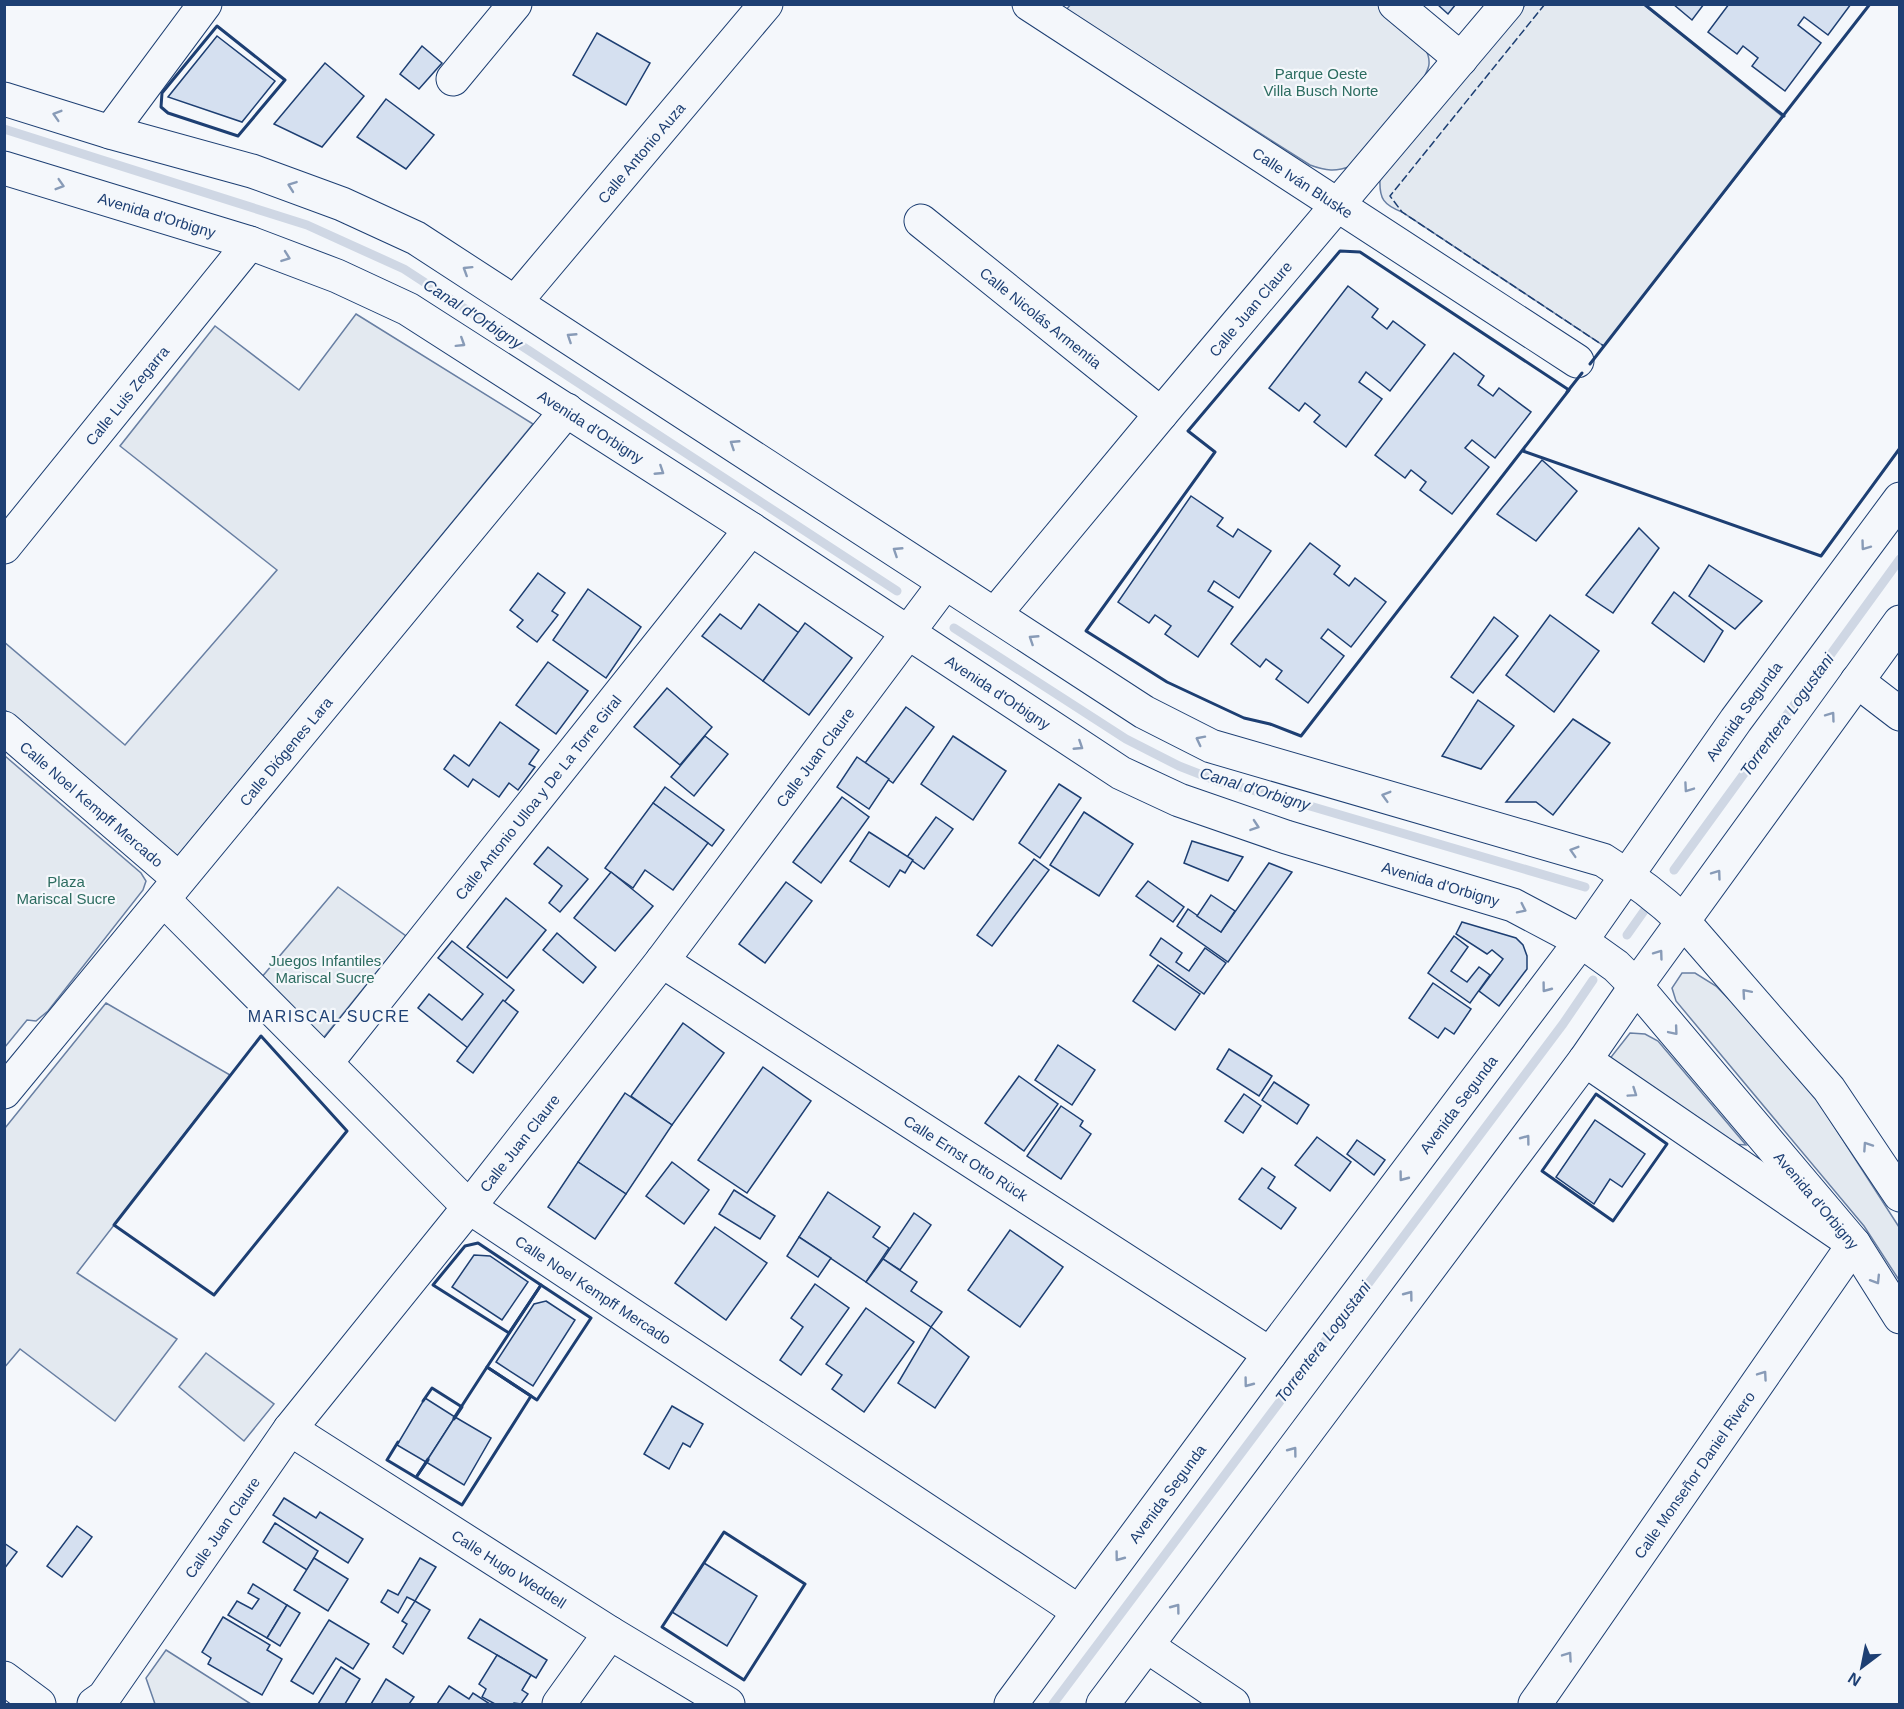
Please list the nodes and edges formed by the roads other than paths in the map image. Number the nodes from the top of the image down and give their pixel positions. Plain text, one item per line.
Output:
1 (205, 4) edge
2 (515, 4) edge
3 (765, 4) edge
4 (1029, 4) edge
5 (1395, 4) edge
6 (1507, 4) edge
7 (1461, 59) junction
8 (453, 79) dead end
9 (4, 99) edge
10 (110, 132) junction
11 (4, 168) edge
12 (1338, 206) junction
13 (921, 221) dead end
14 (250, 243) junction
15 (516, 301) junction
16 (1577, 361) dead end
17 (567, 410) junction
18 (1161, 414) junction
19 (1899, 499) edge
20 (751, 529) junction
21 (4, 547) edge
22 (945, 583) junction
23 (995, 614) junction
24 (1899, 622) edge
25 (907, 633) junction
26 (1857, 681) junction
27 (1899, 714) edge
28 (4, 728) edge
29 (1627, 874) junction
30 (171, 890) junction
31 (1683, 921) junction
32 (1581, 941) junction
33 (662, 962) junction
34 (1636, 986) junction
35 (1585, 1060) junction
36 (326, 1063) junction
37 (4, 1092) edge
38 (1899, 1195) edge
39 (469, 1207) junction
40 (1854, 1244) junction
41 (1899, 1317) edge
42 (1270, 1354) junction
43 (290, 1429) junction
44 (1078, 1611) junction
45 (610, 1633) junction
46 (1147, 1646) junction
47 (4, 1678) edge
48 (105, 1702) edge
49 (39, 1704) edge
50 (559, 1704) edge
51 (728, 1704) edge
52 (1011, 1704) edge
53 (1103, 1704) edge
54 (1233, 1704) edge
55 (1535, 1704) edge

1 - 10 street
2 - 8 street
3 - 15 street, Calle Antonio Auza
4 - 12 street, Calle Iván Bluske
5 - 7 street
6 - 7 street, Calle Juan Claure
7 - 12 street, Calle Juan Claure
10 -> 9 street
15 -> 10 street
11 -> 14 street, Avenida d'Orbigny
12 - 16 street, Calle Iván Bluske
12 - 18 street, Calle Juan Claure
13 - 18 street, Calle Nicolás Armentia
14 -> 17 street, Avenida d'Orbigny
14 - 21 street, Calle Luis Zegarra
22 -> 15 street
17 -> 20 street, Avenida d'Orbigny
17 - 30 street, Calle Diógenes Lara
18 - 23 street, Calle Juan Claure
19 -> 29 street, Avenida Segunda
20 - 25 street, Avenida d'Orbigny
20 - 36 street, Calle Antonio Ulloa y De La Torre Giral
22 - 23 street
22 - 25 street, Calle Juan Claure
29 -> 23 street
24 - 26 street
25 -> 32 street, Avenida d'Orbigny
25 - 33 street, Calle Juan Claure
26 - 27 street
31 -> 26 street
28 - 30 street, Calle Noel Kempff Mercado
29 - 31 street
29 - 32 street, Avenida Segunda
30 - 36 street, Calle Noel Kempff Mercado
30 - 37 street, Calle Diógenes Lara
34 -> 31 street
38 -> 31 street
32 - 34 street, Avenida d'Orbigny
32 -> 42 street, Avenida Segunda
33 - 39 street, Calle Juan Claure
33 - 42 street, Calle Ernst Otto Rück
34 - 35 street
34 -> 40 street, Avenida d'Orbigny
35 -> 40 street
46 -> 35 street
36 - 39 street, Calle Noel Kempff Mercado
39 - 43 street, Calle Juan Claure
39 - 44 street, Calle Noel Kempff Mercado
40 -> 41 street, Avenida d'Orbigny
55 -> 40 street, Calle Monseñor Daniel Rivero
42 -> 44 street, Avenida Segunda
43 - 45 street, Calle Hugo Weddell
43 - 48 street, Calle Juan Claure
44 - 52 street, Avenida Segunda
45 - 50 street
45 - 51 street, Calle Hugo Weddell
46 - 53 street
46 - 54 street
47 - 49 street

